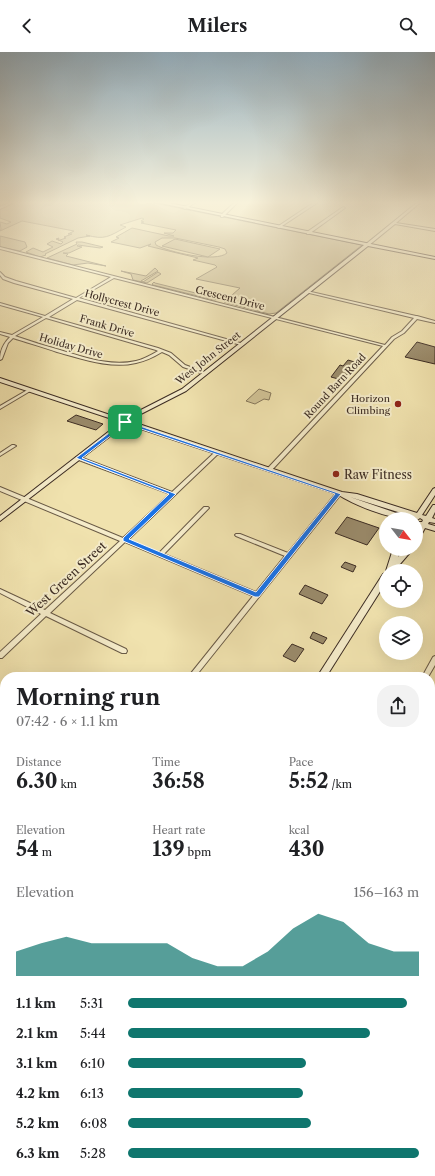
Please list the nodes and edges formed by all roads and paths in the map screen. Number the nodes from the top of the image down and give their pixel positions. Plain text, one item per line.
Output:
1 (21, 253) edge
2 (356, 253) edge
3 (411, 253) edge
4 (435, 258) edge
5 (0, 273) edge
6 (113, 277) junction
7 (307, 292) junction
8 (76, 299) junction
9 (0, 304) edge
10 (45, 317) junction
11 (275, 317) junction
12 (417, 317) junction
13 (435, 322) edge
14 (0, 333) edge
15 (12, 337) junction
16 (242, 344) junction
17 (386, 346) junction
18 (161, 351) junction
19 (0, 359) edge
20 (205, 373) junction
21 (0, 380) edge
22 (30, 390) junction
23 (0, 408) edge
24 (125, 422) junction
25 (14, 446) dead end
26 (217, 453) junction
27 (1, 454) edge
28 (78, 458) junction
29 (269, 470) junction
30 (0, 489) edge
31 (435, 490) edge
32 (173, 494) junction
33 (339, 494) junction
34 (26, 500) junction
35 (435, 507) edge
36 (206, 508) dead end
37 (386, 512) edge
38 (399, 512) edge
39 (421, 512) edge
40 (0, 520) edge
41 (429, 521) edge
42 (435, 529) edge
43 (238, 535) dead end
44 (125, 539) junction
45 (160, 555) junction
46 (289, 555) junction
47 (403, 556) edge
48 (395, 564) edge
49 (379, 587) edge
50 (0, 591) edge
51 (257, 595) junction
52 (46, 613) junction
53 (124, 651) dead end
54 (0, 656) edge
55 (435, 659) edge
56 (195, 672) edge
57 (324, 672) edge
58 (428, 672) edge

1 - 6 street, Crescent Drive
2 - 7 street, West John Street
3 - 4 street
5 - 8 street, Hollycrest Drive
6 - 8 street
6 - 11 street, Crescent Drive
7 - 11 street, West John Street
7 - 12 street
8 - 10 street
8 - 16 street, Hollycrest Drive
9 - 10 street, Frank Drive
10 - 15 street
10 - 18 street, Frank Drive
11 - 16 street, West John Street
11 - 17 street, Crescent Drive
12 - 13 street
12 - 17 street, Round Barn Road
14 - 15 street, Holiday Drive
15 - 18 street, Holiday Drive
15 - 19 street
16 - 20 street, West John Street
17 - 29 street, Round Barn Road
18 - 20 street, Frank Drive
20 - 24 street, West John Street
21 - 22 street
22 - 23 street
22 - 24 street
24 - 26 street
24 - 28 street, West John Street
25 - 27 street
26 - 29 street
26 - 32 street, West Green Street
28 - 32 street
28 - 34 street, West John Street
29 - 33 street
30 - 34 street
31 - 39 street
32 - 44 street, West Green Street
33 - 37 street
33 - 38 street
33 - 46 street
34 - 40 street, West John Street
34 - 44 street
35 - 41 street
36 - 45 street
41 - 42 street
43 - 46 street
44 - 45 street
44 - 52 street, West Green Street
45 - 51 street
46 - 51 street
47 - 48 street
49 - 57 street
50 - 52 street
51 - 56 street
52 - 53 street
52 - 54 street, West Green Street
55 - 58 street

